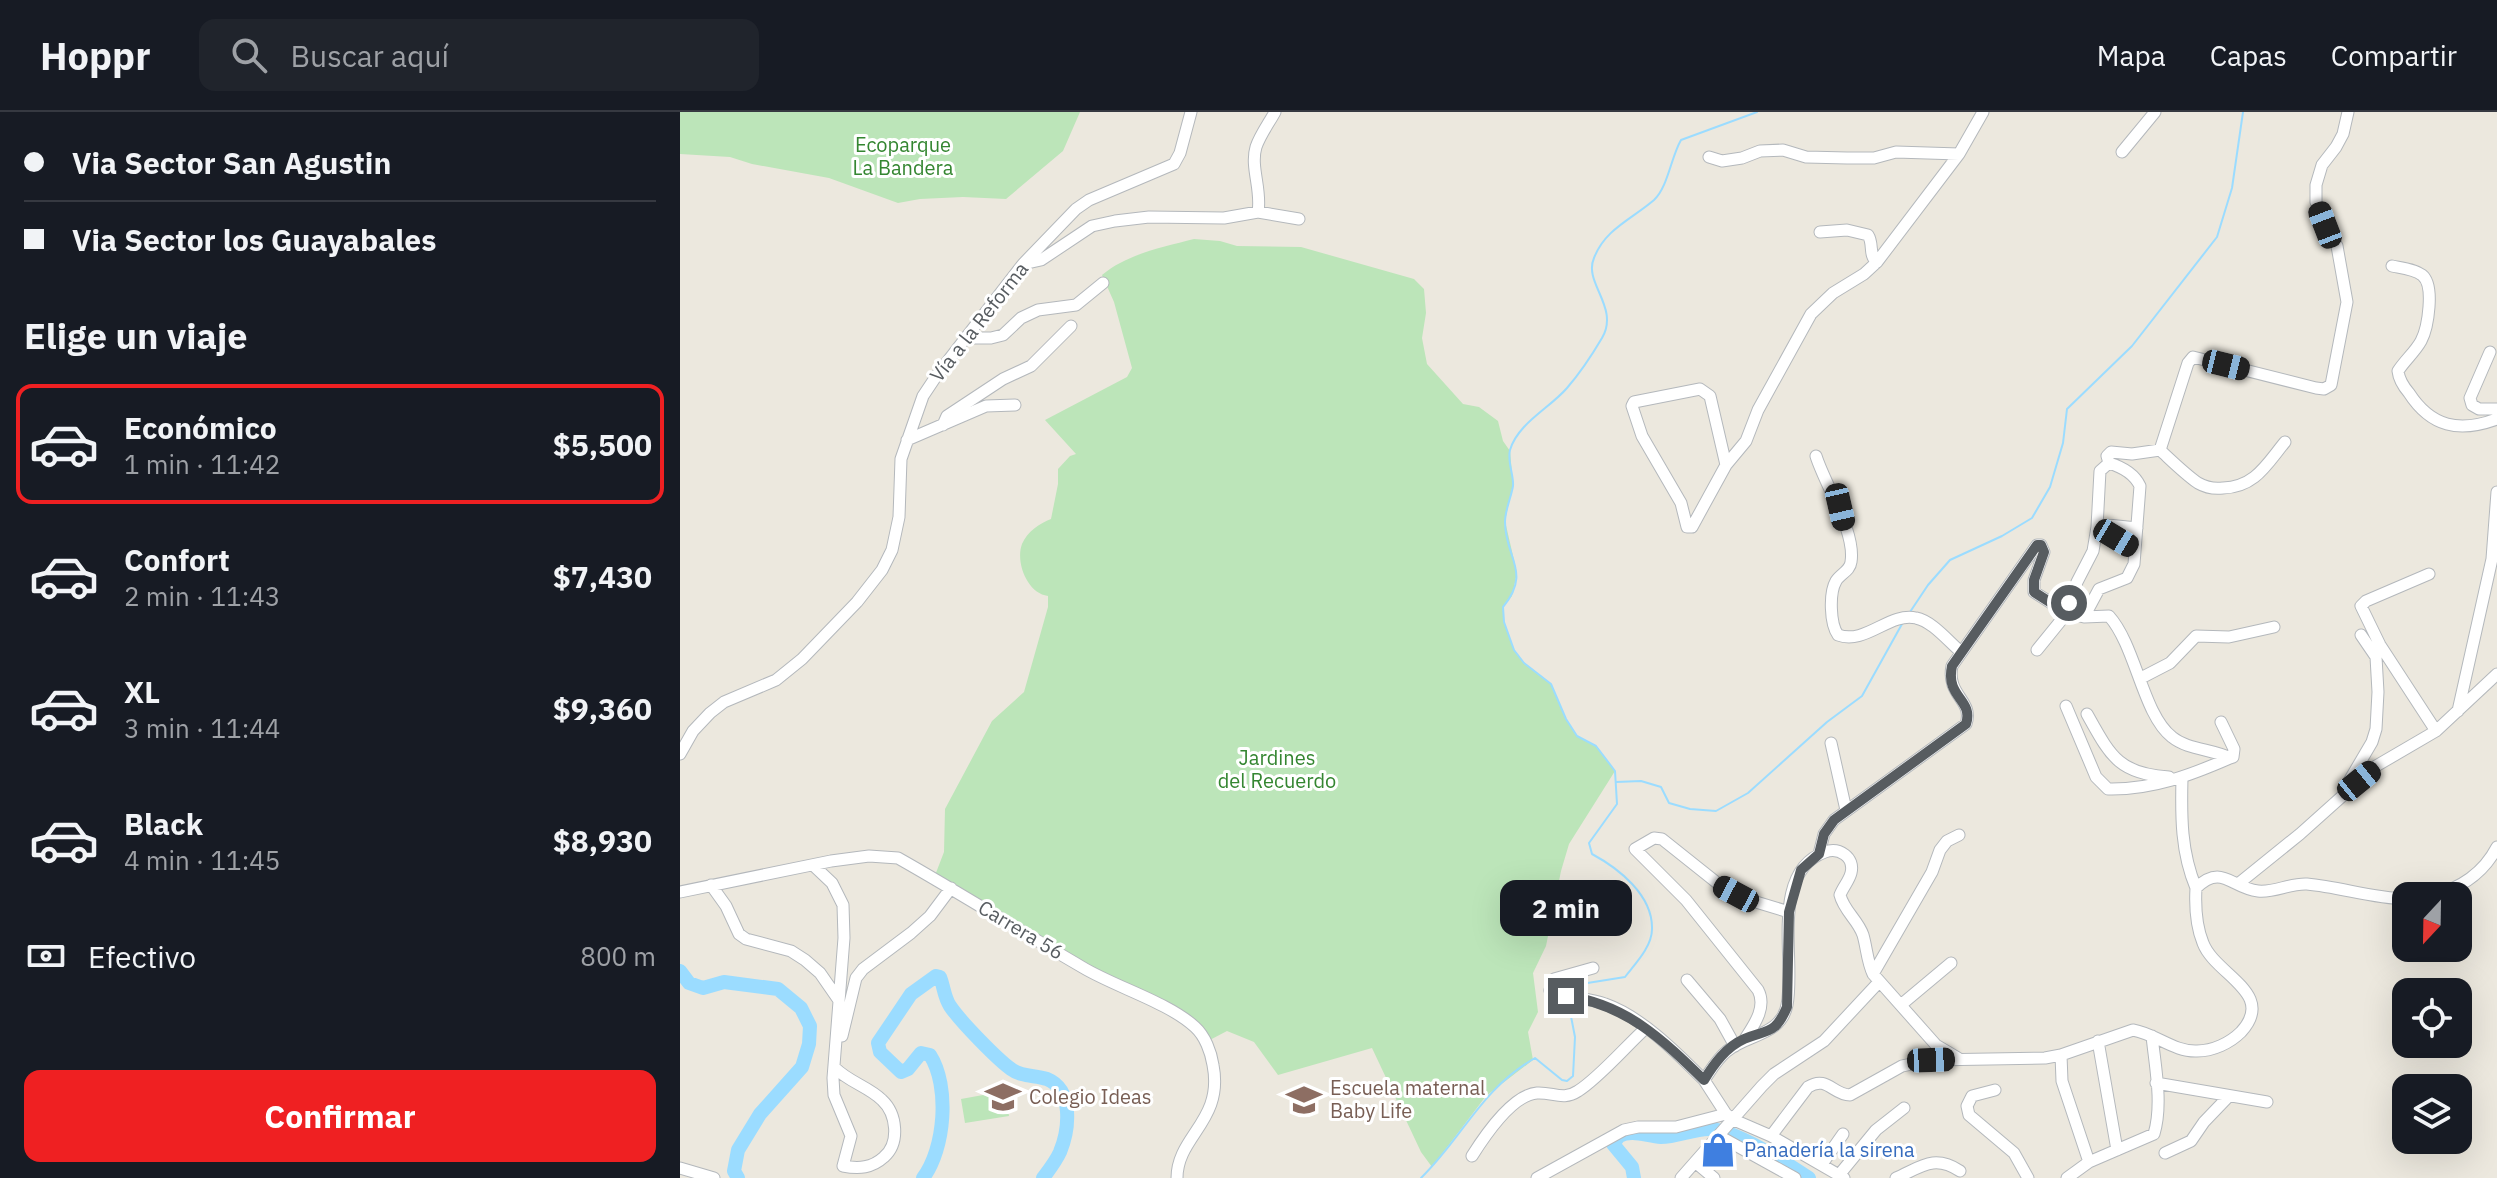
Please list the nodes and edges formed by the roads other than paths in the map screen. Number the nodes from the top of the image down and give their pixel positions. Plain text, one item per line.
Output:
1 (1193, 112) edge
2 (1275, 112) edge
3 (1983, 112) edge
4 (2155, 112) edge
5 (2348, 112) edge
6 (2122, 152) dead end
7 (1959, 154) junction
8 (1709, 157) dead end
9 (1258, 212) junction
10 (1299, 219) dead end
11 (1820, 232) dead end
12 (1877, 262) junction
13 (1023, 264) junction
14 (2392, 266) dead end
15 (1103, 283) dead end
16 (1071, 326) dead end
17 (967, 338) junction
18 (2490, 352) dead end
19 (1015, 405) dead end
20 (2497, 409) edge
21 (2497, 419) edge
22 (943, 425) junction
23 (907, 440) junction
24 (2285, 442) dead end
25 (2160, 450) junction
26 (1816, 456) dead end
27 (2109, 463) junction
28 (1726, 465) junction
29 (2497, 492) edge
30 (2097, 526) junction
31 (2137, 528) junction
32 (2135, 549) junction
33 (2429, 574) dead end
34 (2067, 613) junction
35 (2084, 617) junction
36 (2274, 627) dead end
37 (2361, 635) dead end
38 (2037, 650) dead end
39 (1961, 652) junction
40 (2497, 674) edge
41 (2141, 678) junction
42 (2066, 706) dead end
43 (2457, 712) junction
44 (2087, 714) dead end
45 (2221, 722) dead end
46 (2436, 731) junction
47 (1831, 743) dead end
48 (680, 754) edge
49 (2230, 758) junction
50 (2182, 778) junction
51 (2341, 795) junction
52 (1846, 810) junction
53 (1959, 835) dead end
54 (2497, 847) edge
55 (1819, 854) junction
56 (813, 865) junction
57 (2464, 882) edge
58 (2238, 884) junction
59 (711, 885) junction
60 (951, 888) junction
61 (2196, 888) junction
62 (680, 892) edge
63 (2392, 899) edge
64 (1789, 912) junction
65 (1951, 963) dead end
66 (1593, 968) dead end
67 (1876, 978) junction
68 (1687, 980) dead end
69 (838, 999) junction
70 (1902, 1004) junction
71 (1646, 1028) junction
72 (2152, 1036) junction
73 (2098, 1041) junction
74 (1740, 1042) junction
75 (834, 1050) junction
76 (2061, 1055) junction
77 (1960, 1059) junction
78 (835, 1068) junction
79 (1704, 1080) junction
80 (2156, 1083) junction
81 (1995, 1090) dead end
82 (2228, 1097) junction
83 (2267, 1102) dead end
84 (1904, 1108) dead end
85 (1730, 1120) junction
86 (1843, 1134) dead end
87 (1771, 1136) junction
88 (1717, 1138) junction
89 (2117, 1150) junction
90 (2165, 1153) dead end
91 (1472, 1156) dead end
92 (1695, 1162) junction
93 (2089, 1162) junction
94 (1822, 1164) junction
95 (680, 1168) edge
96 (1960, 1171) dead end
97 (1842, 1177) edge
98 (714, 1178) edge
99 (1177, 1178) edge
100 (1537, 1178) edge
101 (1681, 1178) edge
102 (1714, 1178) edge
103 (1795, 1178) edge
104 (1896, 1178) edge
105 (2028, 1178) edge
106 (2067, 1178) edge

1 - 13 street, Vía a la Reforma
2 - 9 street
3 - 7 street
4 - 6 street
5 - 25 street
7 - 8 street
7 - 12 street
9 - 10 street
9 - 13 street
11 - 12 street
12 - 28 street
13 - 17 street, Vía a la Reforma
14 - 21 street
15 - 17 street
16 - 22 street
17 - 23 street, Vía a la Reforma
18 - 20 street
19 - 22 street
22 - 23 street
23 - 48 street, Vía a la Reforma
24 - 25 street
25 - 27 street
26 - 39 street
27 - 30 street
27 - 31 street
28 - 28 street
29 - 43 street
30 - 31 street
30 - 32 street
30 - 34 street
31 - 32 street
32 - 35 street
33 - 46 street
34 - 35 street
34 - 38 street
34 - 39 street
35 - 41 street
36 - 41 street
37 - 51 street
39 - 52 street
40 - 43 street
41 - 49 street
42 - 50 street
43 - 46 street
44 - 50 street
45 - 49 street
46 - 51 street
47 - 52 street
49 - 50 street
50 - 61 street
51 - 58 street
52 - 55 street
53 - 67 street
54 - 57 street
55 - 64 street
55 - 67 street
56 - 59 street, Carrera 56
56 - 60 street, Carrera 56
56 - 69 street
58 - 61 street
58 - 63 street
59 - 62 street, Carrera 56
59 - 69 street
60 - 75 street
60 - 99 street, Carrera 56
61 - 72 street
64 - 74 street
64 - 74 street
65 - 70 street
66 - 71 street
67 - 70 street
67 - 85 street
68 - 74 street
69 - 75 street
70 - 77 street
71 - 79 street
71 - 91 street
72 - 73 street
72 - 80 street
73 - 76 street
73 - 89 street
74 - 79 street
75 - 78 street
76 - 77 street
76 - 93 street
77 - 87 street
78 - 78 street
79 - 85 street
80 - 82 street
80 - 89 street
81 - 105 street
82 - 83 street
82 - 90 street
84 - 97 street
85 - 87 street
85 - 88 street
85 - 100 street
86 - 94 street
87 - 94 street
88 - 92 street
88 - 103 street
89 - 93 street
92 - 101 street
92 - 102 street
93 - 106 street
94 - 97 street
95 - 98 street
96 - 104 street

